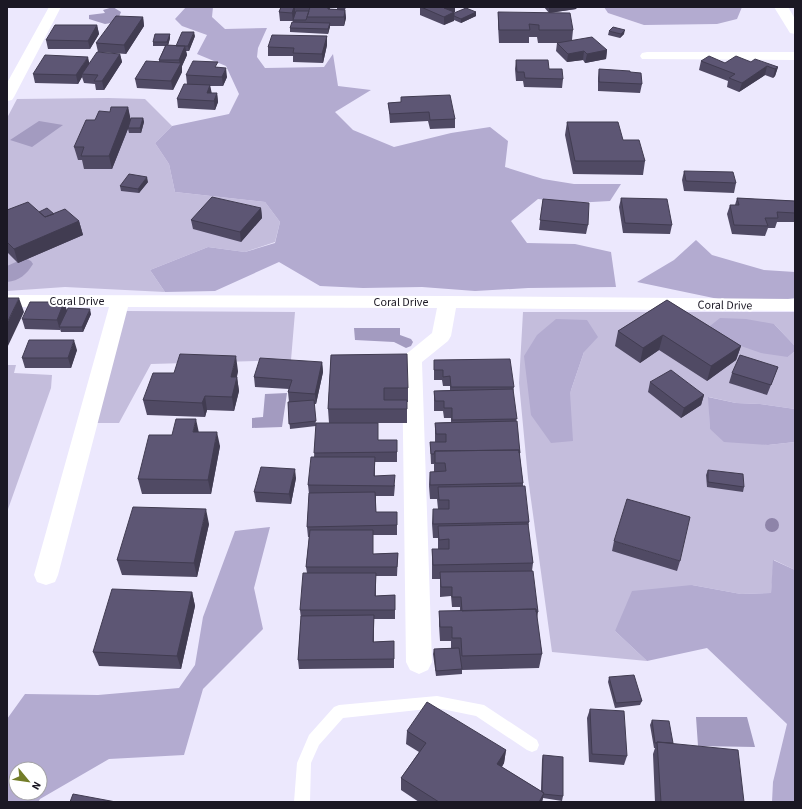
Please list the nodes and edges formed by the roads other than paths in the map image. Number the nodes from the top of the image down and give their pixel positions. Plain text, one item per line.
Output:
1 (55, 7) edge
2 (781, 7) edge
3 (795, 30) edge
4 (647, 56) dead end
5 (795, 56) edge
6 (7, 97) edge
7 (7, 301) edge
8 (120, 302) junction
9 (448, 302) junction
10 (795, 305) edge
11 (46, 576) dead end
12 (419, 662) dead end
13 (532, 745) dead end
14 (302, 802) edge

1 - 6 street
2 - 3 main road
4 - 5 street
7 - 8 street, Coral Drive
8 - 9 street, Coral Drive
8 - 11 street
9 - 10 street, Coral Drive
9 - 12 street
13 - 14 lane

